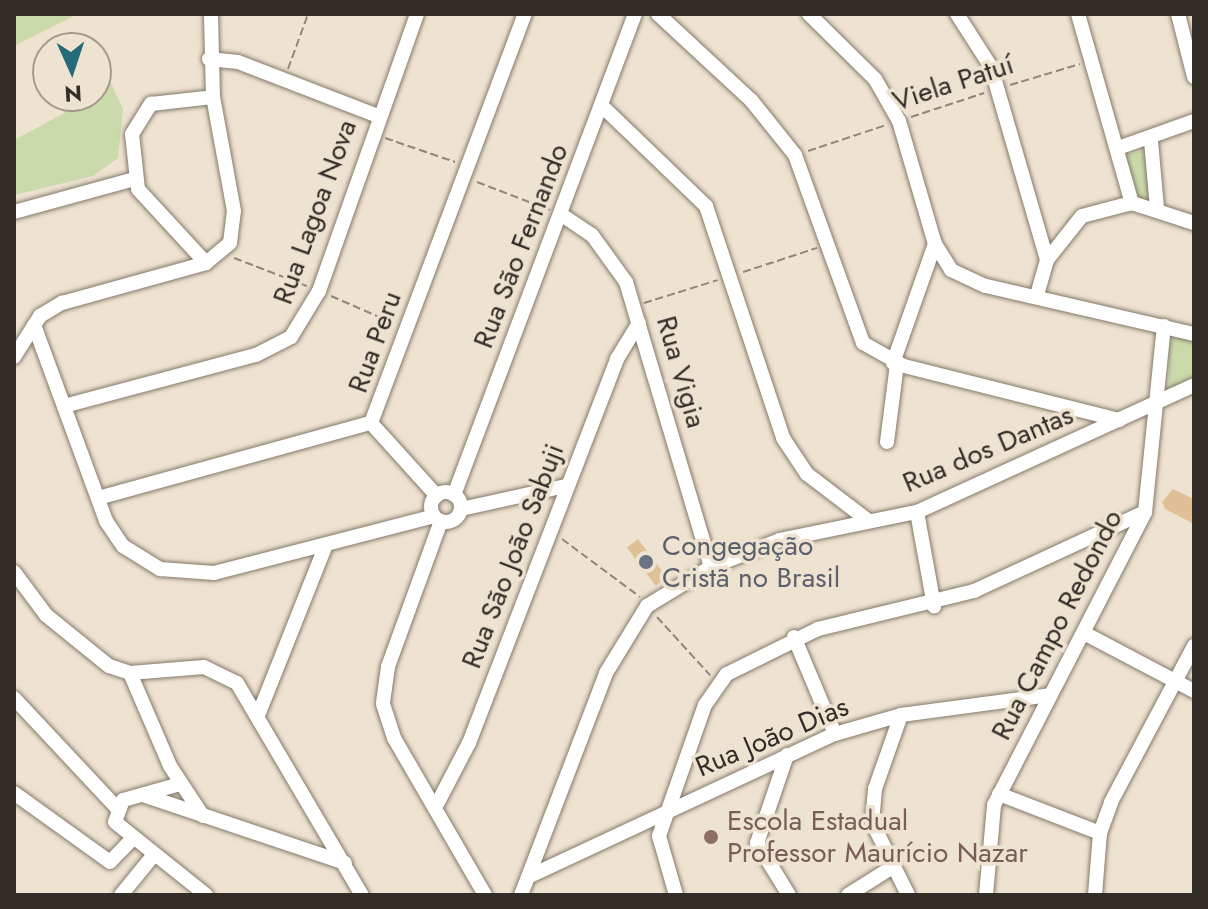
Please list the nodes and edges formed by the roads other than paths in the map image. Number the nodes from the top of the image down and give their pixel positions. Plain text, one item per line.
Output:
1 (211, 14) edge
2 (417, 14) edge
3 (525, 14) edge
4 (635, 14) edge
5 (658, 14) edge
6 (809, 14) edge
7 (957, 14) edge
8 (1078, 14) edge
9 (1178, 14) edge
10 (209, 59) junction
11 (1194, 77) edge
12 (213, 97) junction
13 (601, 105) junction
14 (378, 116) junction
15 (1194, 121) edge
16 (1151, 141) junction
17 (1118, 148) junction
18 (135, 179) junction
19 (1132, 203) junction
20 (1157, 208) junction
21 (14, 212) edge
22 (562, 215) junction
23 (1194, 223) edge
24 (1066, 230) junction
25 (1036, 232) junction
26 (935, 244) junction
27 (1047, 260) junction
28 (206, 263) junction
29 (1037, 295) junction
30 (639, 323) junction
31 (34, 325) junction
32 (1164, 326) junction
33 (1194, 334) edge
34 (14, 357) edge
35 (895, 363) junction
36 (1194, 385) edge
37 (1159, 401) junction
38 (64, 406) junction
39 (1120, 420) junction
40 (371, 423) junction
41 (887, 442) dead end
42 (566, 486) junction
43 (454, 495) junction
44 (437, 496) junction
45 (98, 498) junction
46 (461, 509) junction
47 (917, 512) junction
48 (1145, 512) junction
49 (437, 519) junction
50 (866, 519) junction
51 (326, 545) junction
52 (711, 567) junction
53 (14, 572) edge
54 (934, 606) junction
55 (1084, 633) junction
56 (794, 637) junction
57 (1194, 646) edge
58 (130, 673) junction
59 (1175, 682) junction
60 (1194, 691) edge
61 (1050, 695) junction
62 (14, 698) edge
63 (259, 713) junction
64 (901, 715) junction
65 (835, 734) junction
66 (787, 755) junction
67 (180, 784) junction
68 (14, 793) edge
69 (999, 794) junction
70 (143, 795) junction
71 (117, 808) junction
72 (435, 808) junction
73 (667, 811) junction
74 (203, 816) junction
75 (1100, 833) junction
76 (130, 841) junction
77 (152, 857) junction
78 (345, 863) junction
79 (891, 868) junction
80 (530, 876) junction
81 (121, 895) edge
82 (206, 895) edge
83 (362, 895) edge
84 (485, 895) edge
85 (521, 895) edge
86 (676, 895) edge
87 (789, 895) edge
88 (848, 895) edge
89 (908, 895) edge
90 (986, 895) edge
91 (1095, 895) edge

1 - 10 street
2 - 14 street, Rua Lagoa Nova
3 - 40 street, Rua Peru
4 - 13 street, Rua São Fernando
5 - 35 street
6 - 26 street
7 - 25 street
8 - 17 street
9 - 11 street
10 - 12 street
10 - 14 street
12 - 18 street
12 - 28 street
13 - 22 street, Rua São Fernando
13 - 50 street
14 - 38 street, Rua Lagoa Nova
15 - 16 street
16 - 17 street
16 - 20 street
17 - 19 street
18 - 21 street
18 - 28 street
19 - 20 street
19 - 24 street
20 - 23 street
22 - 30 street, Rua Vigia
22 - 43 street, Rua São Fernando
24 - 25 street
24 - 27 street
25 - 27 street
26 - 29 street
26 - 35 street
27 - 29 street
28 - 31 street
29 - 32 street
30 - 42 street, Rua São João Sabuji
30 - 52 street, Rua Vigia
31 - 34 street
31 - 38 street
32 - 33 street
32 - 37 street, Rua Campo Redondo
35 - 39 street
35 - 41 street
36 - 37 street, Rua dos Dantas
37 - 39 street, Rua dos Dantas
37 - 48 street, Rua Campo Redondo
38 - 45 street
39 - 47 street, Rua dos Dantas
40 - 44 street
40 - 45 street, Rua Peru
42 - 46 street
42 - 72 street, Rua São João Sabuji
43 - 44 street
43 - 46 street
44 - 49 street
45 - 51 street
46 - 49 street
47 - 50 street, Rua dos Dantas
47 - 54 street
48 - 54 street
48 - 55 street, Rua Campo Redondo
49 - 51 street
49 - 72 street
50 - 52 street, Rua dos Dantas
51 - 63 street
52 - 80 street, Rua dos Dantas
53 - 58 street
54 - 56 street
55 - 59 street
55 - 61 street, Rua Campo Redondo
56 - 65 street
56 - 73 street
57 - 59 street
58 - 63 street
58 - 67 street
59 - 60 street
59 - 75 street
61 - 64 street, Rua João Dias
61 - 69 street, Rua Campo Redondo
62 - 71 street
63 - 78 street
64 - 65 street, Rua João Dias
64 - 79 street
65 - 66 street, Rua João Dias
66 - 73 street, Rua João Dias
66 - 87 street
67 - 70 street
67 - 74 street
68 - 76 street
69 - 75 street
69 - 90 street, Rua Campo Redondo
70 - 71 street
70 - 74 street
71 - 76 street
72 - 84 street
73 - 80 street, Rua João Dias
73 - 86 street
74 - 78 street
75 - 91 street
76 - 77 street
77 - 81 street
77 - 82 street
78 - 83 street
79 - 88 street
79 - 89 street
80 - 85 street, Rua dos Dantas

